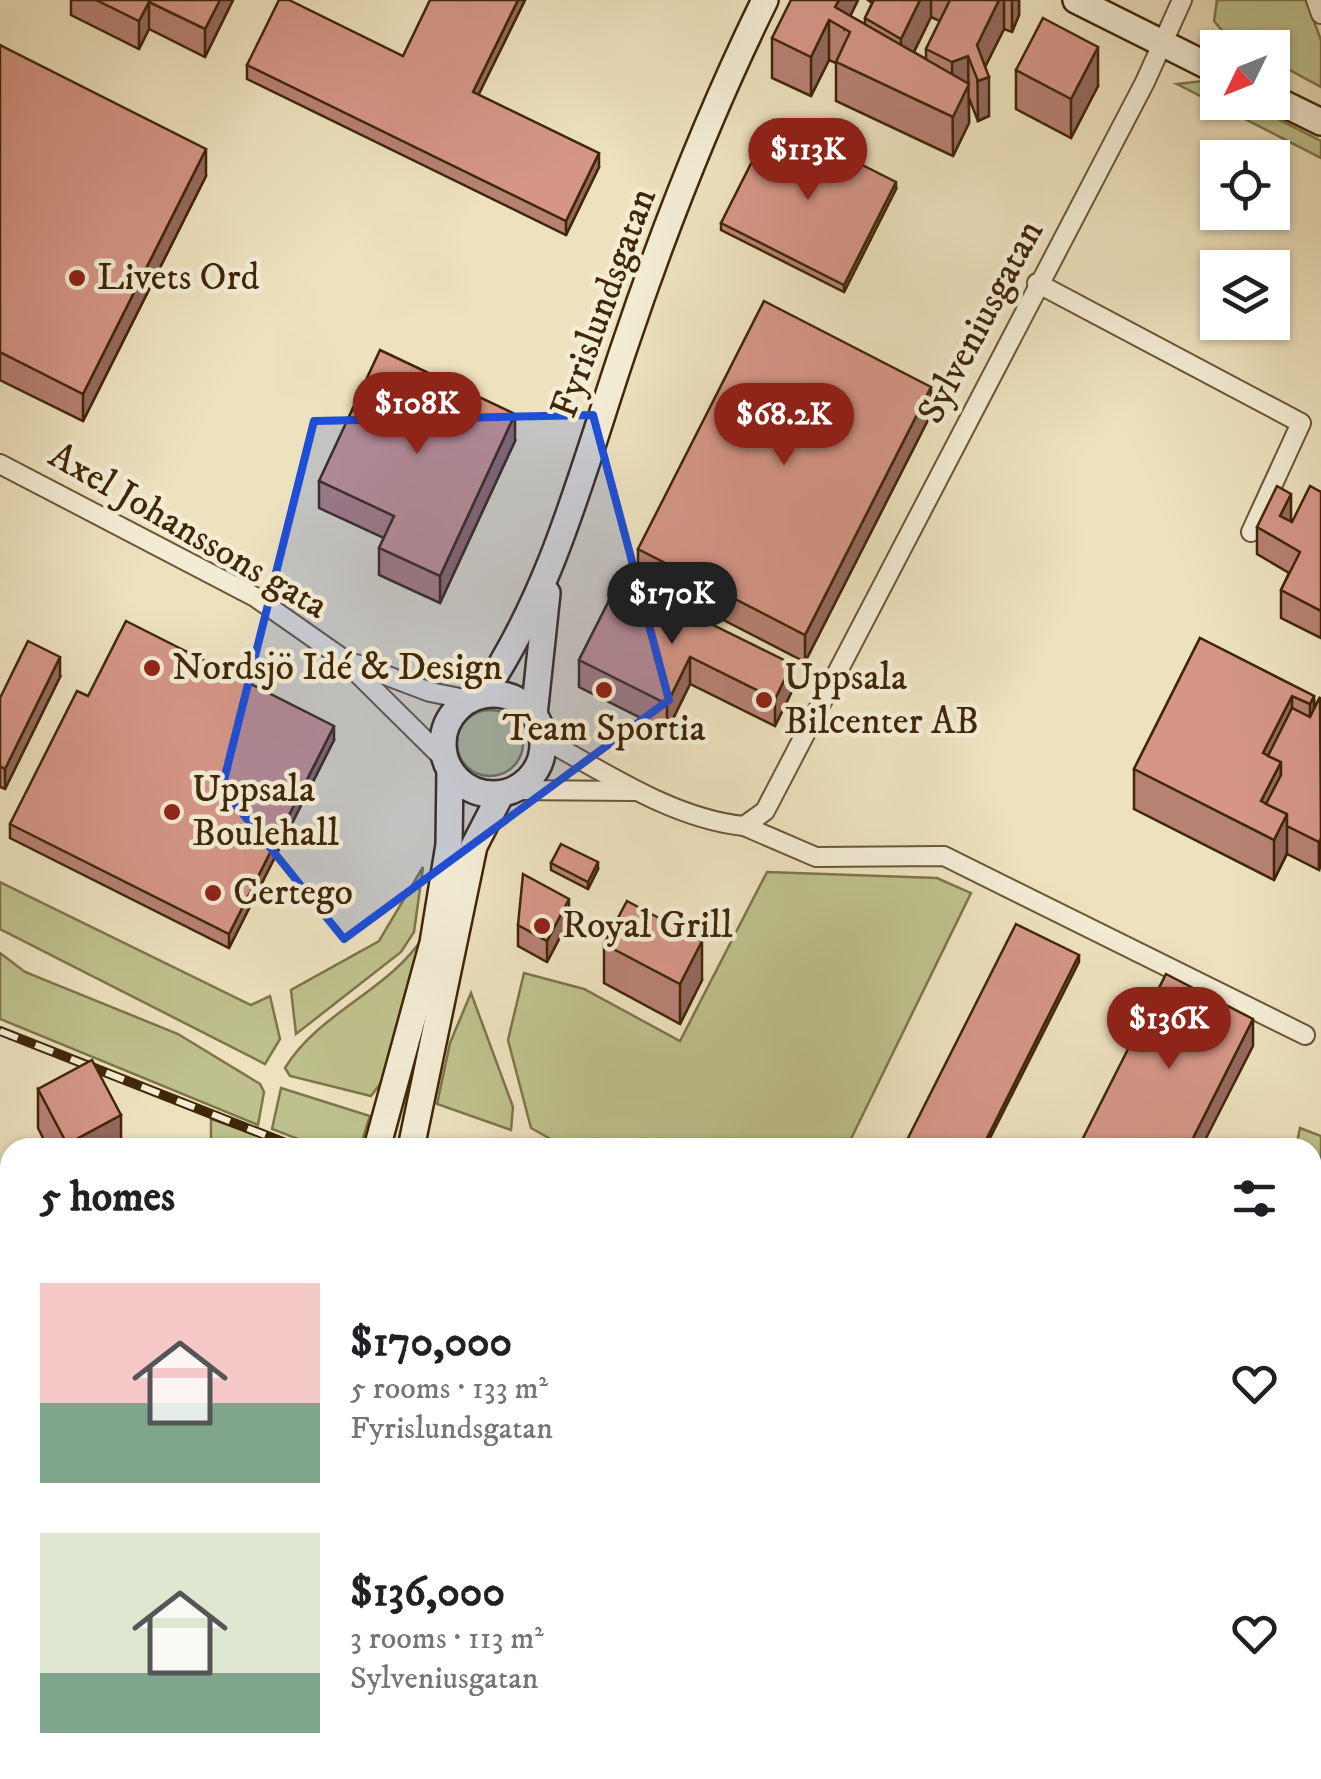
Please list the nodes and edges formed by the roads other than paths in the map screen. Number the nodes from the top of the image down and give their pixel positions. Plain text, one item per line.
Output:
1 (746, 0) edge
2 (766, 0) edge
3 (1076, 0) edge
4 (1182, 0) edge
5 (1316, 0) edge
6 (1321, 14) edge
7 (1164, 45) junction
8 (735, 60) junction
9 (1200, 62) edge
10 (1290, 107) edge
11 (1321, 122) edge
12 (1037, 283) junction
13 (0, 464) edge
14 (1252, 532) dead end
15 (550, 574) junction
16 (342, 658) junction
17 (476, 698) junction
18 (538, 727) junction
19 (448, 766) junction
20 (507, 792) junction
21 (645, 792) junction
22 (744, 826) junction
23 (1305, 1035) dead end
24 (380, 1138) edge
25 (414, 1138) edge

1 - 8 main road, Fyrislundsgatan
2 - 8 main road, Fyrislundsgatan
3 - 7 main road
4 - 7 street, Sylveniusgatan
5 - 6 street
7 - 9 main road
7 - 12 street, Sylveniusgatan
8 - 15 main road, Fyrislundsgatan
10 - 11 main road
12 - 14 street
12 - 22 street, Sylveniusgatan
13 - 16 street, Axel Johanssons gata
15 - 17 main road, Fyrislundsgatan
15 - 18 main road, Fyrislundsgatan
16 - 17 street, Axel Johanssons gata
16 - 19 street, Axel Johanssons gata
17 - 18 main road
17 - 19 main road
18 - 20 main road
18 - 21 street
19 - 20 main road
19 - 24 main road
20 - 21 street
20 - 25 main road
21 - 22 street
22 - 23 street

